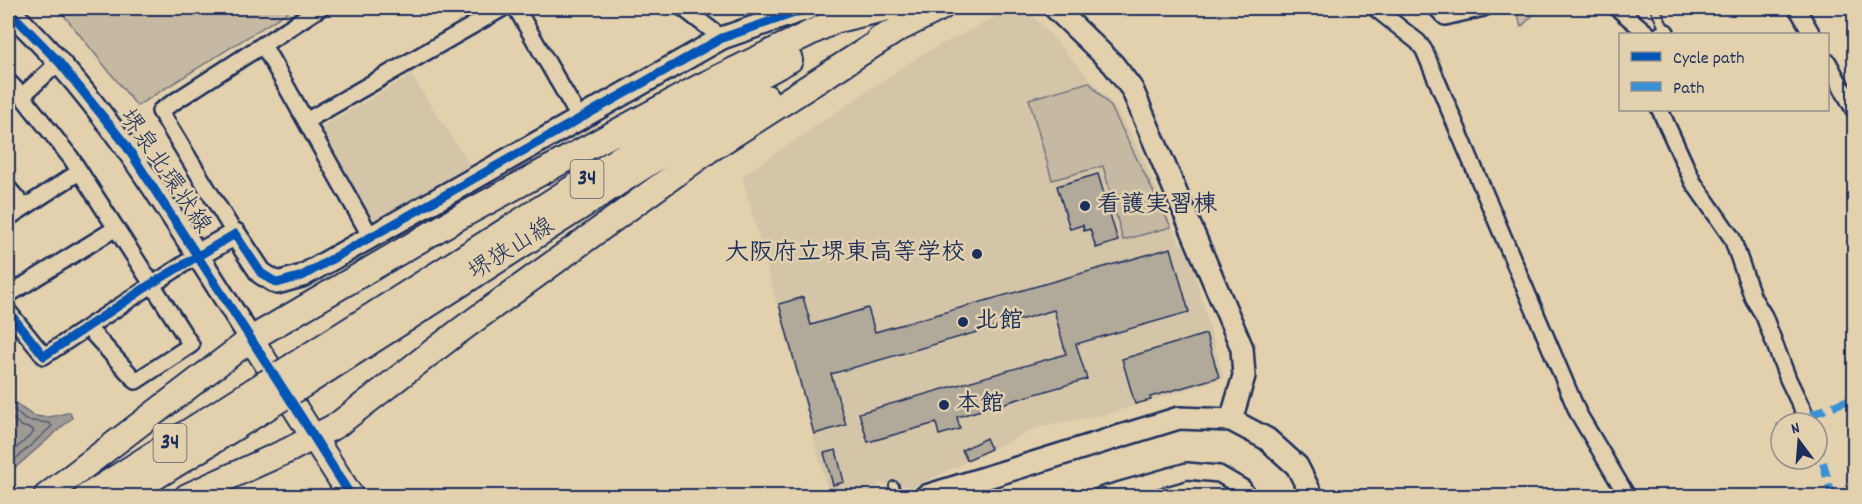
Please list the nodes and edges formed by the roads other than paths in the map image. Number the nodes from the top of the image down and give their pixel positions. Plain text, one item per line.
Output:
1 (320, 8) edge
2 (503, 8) edge
3 (516, 8) edge
4 (683, 8) edge
5 (809, 8) edge
6 (888, 8) edge
7 (941, 8) edge
8 (1055, 8) edge
9 (1375, 8) edge
10 (1436, 8) edge
11 (1484, 8) edge
12 (1617, 8) edge
13 (1655, 8) edge
14 (1797, 8) edge
15 (8, 10) edge
16 (894, 32) junction
17 (1647, 33) edge
18 (1664, 33) edge
19 (1811, 33) edge
20 (722, 38) junction
21 (263, 45) junction
22 (59, 62) junction
23 (1829, 66) edge
24 (8, 81) edge
25 (22, 96) junction
26 (1854, 110) edge
27 (1660, 111) edge
28 (580, 119) junction
29 (306, 121) junction
30 (80, 172) junction
31 (8, 188) edge
32 (24, 207) junction
33 (8, 218) edge
34 (116, 228) junction
35 (235, 234) junction
36 (371, 237) junction
37 (196, 256) junction
38 (151, 284) junction
39 (8, 296) edge
40 (8, 311) edge
41 (88, 328) junction
42 (251, 339) junction
43 (299, 375) junction
44 (260, 399) junction
45 (1803, 411) edge
46 (1232, 420) junction
47 (314, 438) junction
48 (894, 486) dead end
49 (46, 496) edge
50 (87, 496) edge
51 (125, 496) edge
52 (188, 496) edge
53 (351, 496) edge
54 (897, 496) edge
55 (926, 496) edge
56 (1100, 496) edge
57 (1248, 496) edge
58 (1312, 496) edge
59 (1627, 496) edge

1 - 21 street
2 - 29 street
3 - 28 street
4 - 20 street
5 - 20 street
6 - 42 main road
6 - 43 main road, 堺狭山線 / 34
7 - 16 main road, 堺狭山線 / 34
8 - 46 street
9 - 59 street
10 - 11 street
12 - 17 street
13 - 18 lane
14 - 19 street
15 - 22 street, 堺泉北環状線
16 - 43 main road, 堺狭山線 / 34
16 - 47 main road
20 - 28 street
21 - 29 street
21 - 35 street
22 - 25 street
22 - 37 street, 堺泉北環状線
23 - 26 street
24 - 25 street
25 - 30 street
27 - 45 street
28 - 36 street
29 - 36 street
30 - 32 street
30 - 34 street
31 - 32 street
32 - 33 street
34 - 38 street
34 - 39 street
35 - 36 street
35 - 37 street
37 - 38 street
37 - 42 street, 堺泉北環状線
38 - 41 street
38 - 41 street
40 - 41 street
42 - 47 main road
42 - 49 main road
43 - 44 main road, 堺狭山線 / 34, bridge
44 - 50 main road, 堺狭山線 / 34
44 - 51 main road, 堺狭山線 / 34
46 - 55 street
46 - 58 street
47 - 52 main road
47 - 53 main road
48 - 54 lane
56 - 57 street

